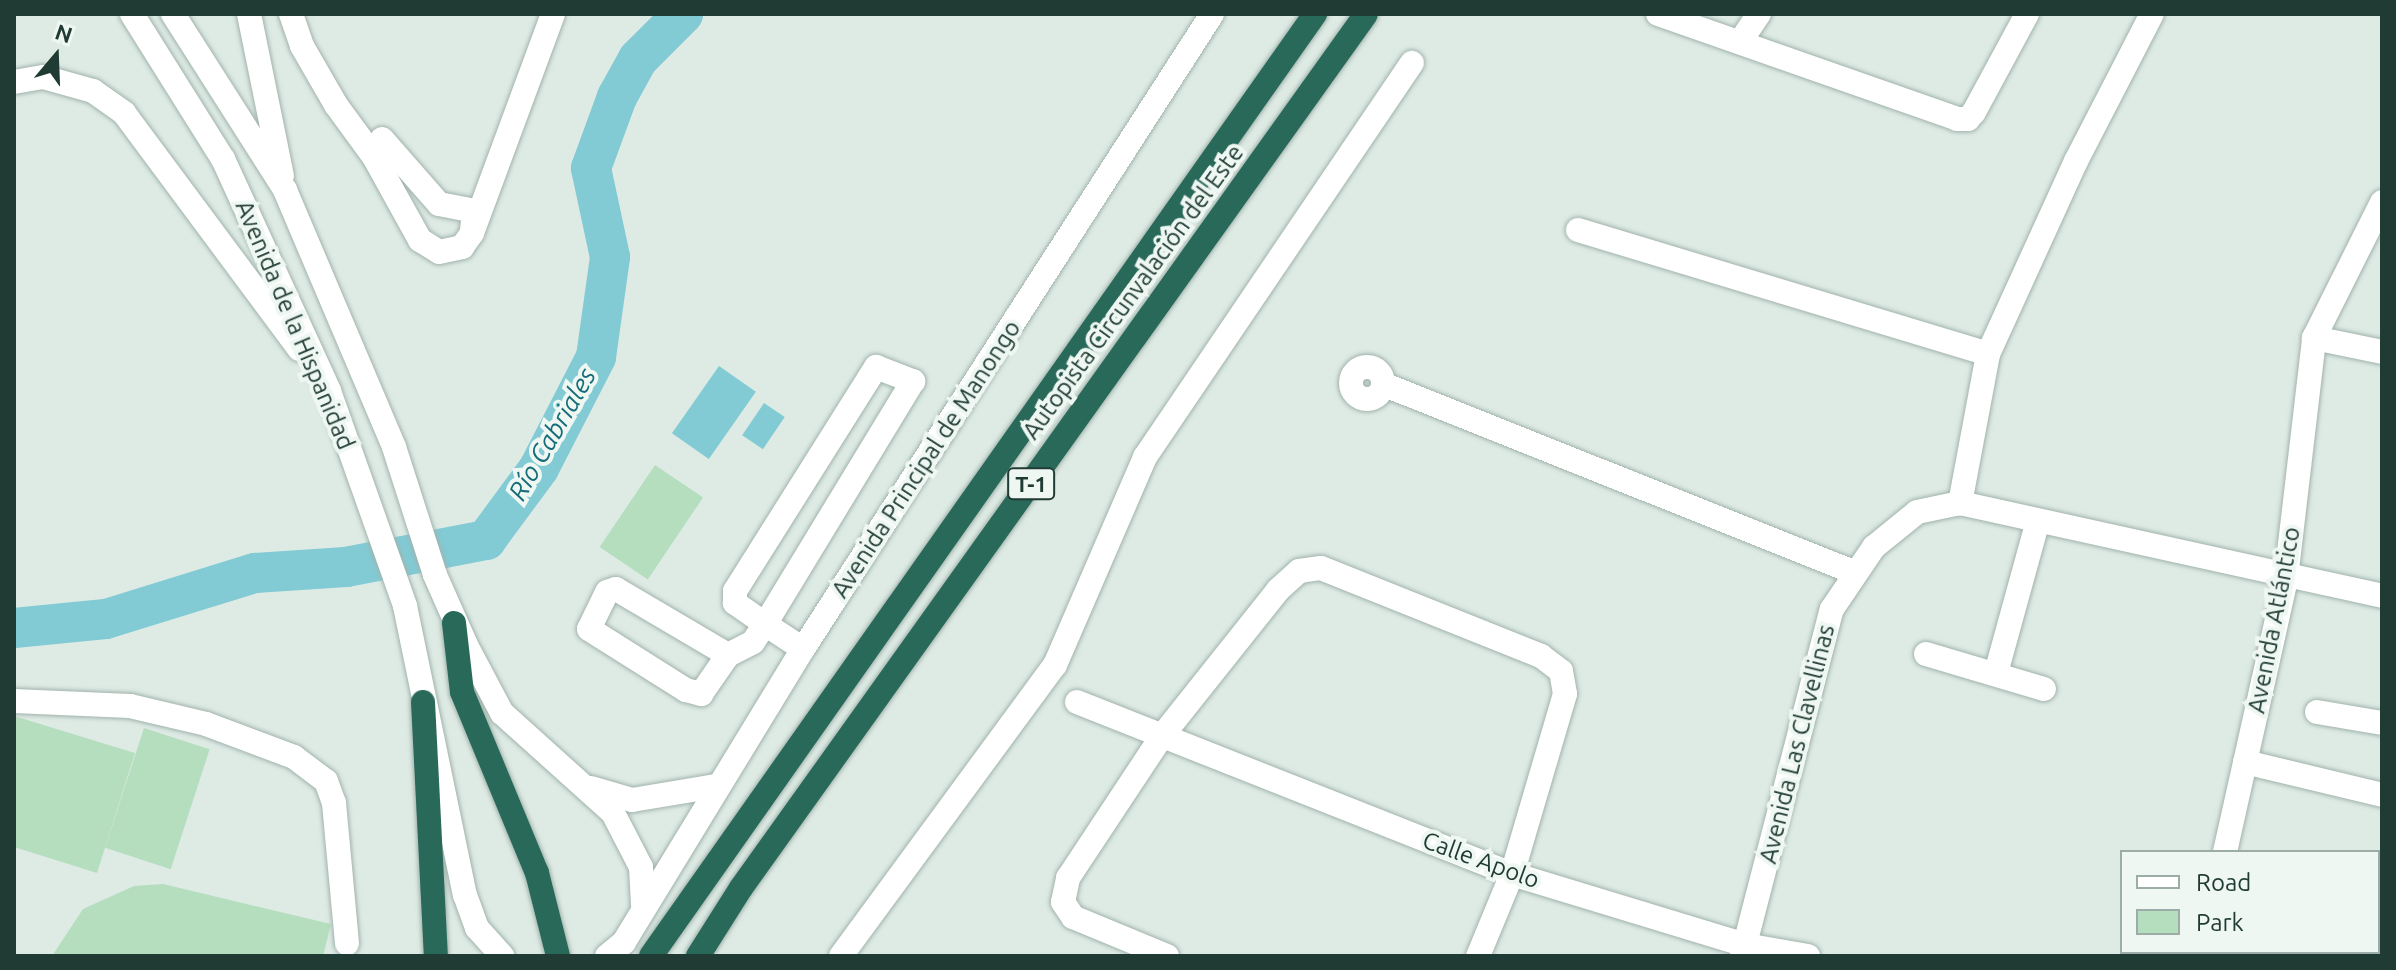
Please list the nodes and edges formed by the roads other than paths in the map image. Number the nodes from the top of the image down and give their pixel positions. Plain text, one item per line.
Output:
1 (132, 14) edge
2 (173, 14) edge
3 (249, 14) edge
4 (291, 14) edge
5 (553, 14) edge
6 (1212, 14) edge
7 (1315, 14) edge
8 (1366, 14) edge
9 (1658, 14) edge
10 (1759, 14) edge
11 (2027, 14) edge
12 (2152, 14) edge
13 (1740, 42) junction
14 (1412, 63) dead end
15 (14, 82) edge
16 (382, 139) dead end
17 (285, 190) junction
18 (2382, 202) edge
19 (1578, 230) dead end
20 (472, 233) junction
21 (2314, 338) junction
22 (2382, 352) edge
23 (1988, 354) junction
24 (1385, 385) dead end
25 (329, 391) junction
26 (1960, 503) junction
27 (2038, 521) junction
28 (1856, 573) junction
29 (2286, 578) junction
30 (2382, 596) edge
31 (454, 623) junction
32 (765, 624) junction
33 (803, 649) junction
34 (1926, 654) dead end
35 (728, 655) junction
36 (1996, 673) junction
37 (2044, 689) dead end
38 (14, 701) edge
39 (423, 702) junction
40 (1077, 702) dead end
41 (2317, 712) dead end
42 (2382, 723) edge
43 (1162, 736) junction
44 (2245, 762) junction
45 (579, 785) junction
46 (717, 786) junction
47 (2382, 795) edge
48 (2225, 850) edge
49 (1512, 874) junction
50 (643, 905) junction
51 (347, 943) dead end
52 (1744, 951) edge
53 (436, 956) edge
54 (502, 956) edge
55 (558, 956) edge
56 (607, 956) edge
57 (651, 956) edge
58 (698, 956) edge
59 (841, 956) edge
60 (1167, 956) edge
61 (1478, 956) edge
62 (1808, 956) edge

1 - 25 street, Avenida de la Hispanidad
2 - 17 street, Avenida de la Hispanidad
3 - 17 street
4 - 20 street
5 - 20 street
6 - 33 street, Avenida Principal de Manongo
7 - 57 highway, Autopista Circunvalación del Este / T-1
8 - 58 highway, Autopista Circunvalación del Este / T-1
9 - 13 street
10 - 13 street
11 - 13 street
12 - 23 street
14 - 59 street
15 - 25 street
16 - 20 street
17 - 31 street, Avenida de la Hispanidad
18 - 21 street, Avenida Atlántico
19 - 23 street
21 - 22 street
21 - 29 street, Avenida Atlántico
23 - 26 street
24 - 28 street
25 - 39 street, Avenida de la Hispanidad
26 - 27 street
26 - 28 street, Avenida Las Clavellinas
27 - 29 street
27 - 36 street
28 - 52 street, Avenida Las Clavellinas
29 - 30 street
29 - 44 street, Avenida Atlántico
31 - 45 street, Avenida de la Hispanidad
31 - 55 highway
32 - 32 street
32 - 33 street
32 - 35 street
33 - 46 street, Avenida Principal de Manongo
34 - 36 street
35 - 35 street
36 - 37 street
38 - 51 street
39 - 53 highway
39 - 54 street, Avenida de la Hispanidad
40 - 43 street, Calle Apolo
41 - 42 street
43 - 49 street, Calle Apolo
43 - 49 street
43 - 60 street
44 - 47 street
44 - 48 street, Avenida Atlántico
45 - 46 street
45 - 50 street, Avenida de la Hispanidad
46 - 50 street, Avenida Principal de Manongo
49 - 52 street, Calle Apolo
49 - 61 street
50 - 56 street, Avenida Principal de Manongo
52 - 62 street, Calle Apolo

